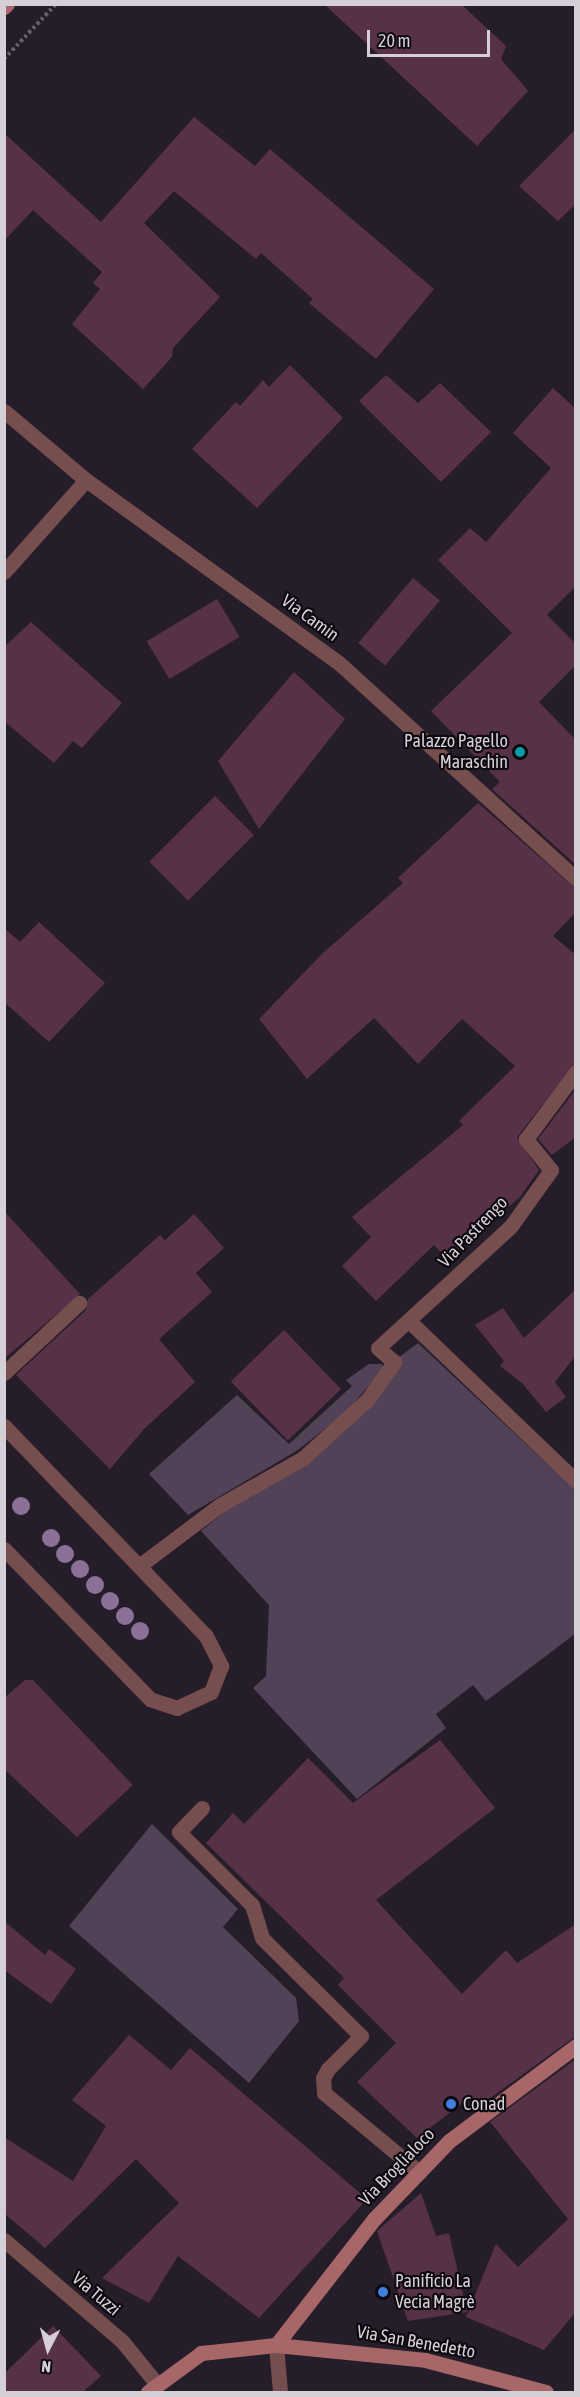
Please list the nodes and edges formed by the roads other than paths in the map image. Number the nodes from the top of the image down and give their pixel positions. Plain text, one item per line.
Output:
1 (4, 411) edge
2 (86, 480) junction
3 (4, 572) edge
4 (576, 879) edge
5 (576, 1072) edge
6 (79, 1303) dead end
7 (409, 1321) junction
8 (4, 1373) edge
9 (4, 1426) edge
10 (576, 1481) edge
11 (4, 1549) edge
12 (139, 1566) junction
13 (201, 1808) dead end
14 (576, 2046) edge
15 (419, 2172) junction
16 (4, 2240) edge
17 (276, 2345) junction
18 (152, 2388) edge
19 (280, 2392) edge
20 (546, 2392) edge

1 - 2 street, Via Camin
2 - 3 street
2 - 4 street, Via Camin
5 - 7 street, Via Pastrengo
6 - 8 street
7 - 10 street
7 - 12 street, Via Pastrengo
9 - 12 street
11 - 12 street
13 - 15 street
14 - 15 street, Via Broglialoco
15 - 17 street, Via Broglialoco
16 - 18 street, Via Tuzzi
17 - 18 street, Via San Benedetto
17 - 19 street
17 - 20 street, Via San Benedetto

